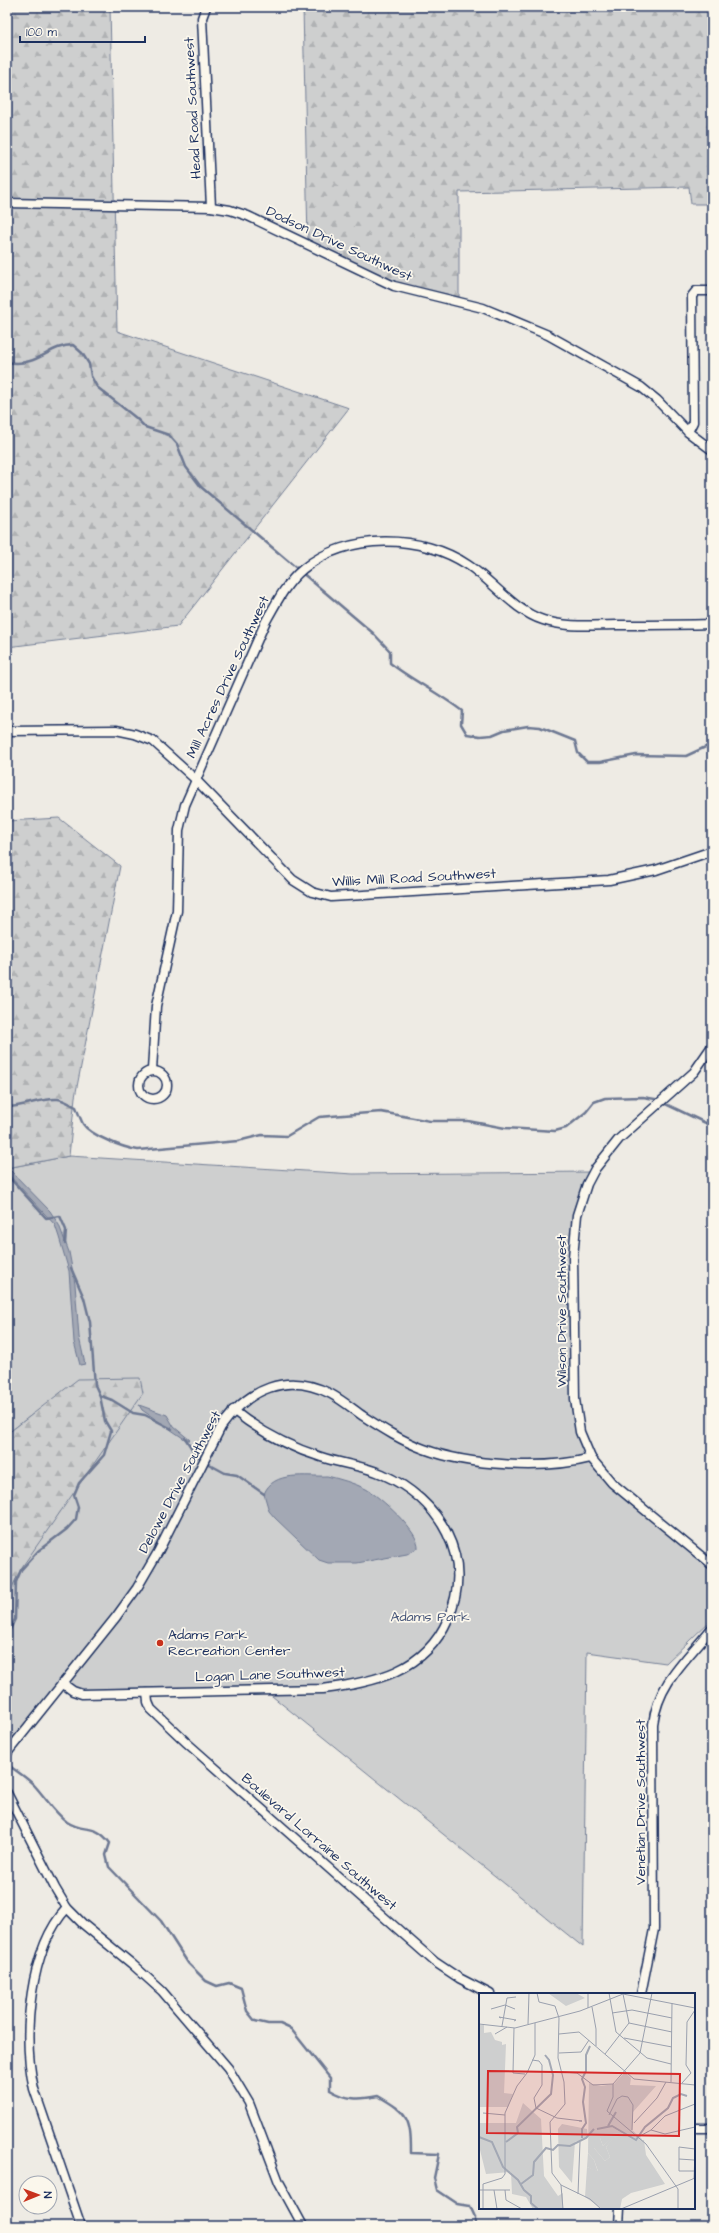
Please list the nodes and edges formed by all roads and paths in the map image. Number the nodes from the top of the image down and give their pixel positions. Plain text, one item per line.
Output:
1 (206, 7) edge
2 (7, 203) edge
3 (211, 207) junction
4 (712, 291) edge
5 (688, 432) junction
6 (712, 450) edge
7 (712, 624) edge
8 (7, 731) edge
9 (195, 779) junction
10 (712, 851) edge
11 (712, 1046) edge
12 (152, 1070) dead end
13 (233, 1410) junction
14 (591, 1458) junction
15 (712, 1565) edge
16 (712, 1628) edge
17 (62, 1683) junction
18 (147, 1693) junction
19 (7, 1753) edge
20 (7, 1793) edge
21 (67, 1908) junction
22 (488, 1993) edge
23 (641, 1993) edge
24 (695, 2128) edge
25 (712, 2128) edge
26 (620, 2209) edge
27 (81, 2226) edge
28 (303, 2226) edge
29 (618, 2226) edge

1 - 3 street, Head Road Southwest
2 - 3 street, Dodson Drive Southwest
3 - 5 street, Dodson Drive Southwest
4 - 5 street
5 - 6 street, Dodson Drive Southwest
7 - 9 street, Mill Acres Drive Southwest
8 - 9 street, Willis Mill Road Southwest
9 - 10 street, Willis Mill Road Southwest
9 - 12 street, Mill Acres Drive Southwest
11 - 14 street, Wilson Drive Southwest
13 - 14 street, Delowe Drive Southwest
13 - 17 street, Delowe Drive Southwest
13 - 18 street, Logan Lane Southwest
14 - 15 street
16 - 23 street, Venetian Drive Southwest
17 - 18 street, Logan Lane Southwest
17 - 19 street, Delowe Drive Southwest
18 - 22 street, Boulevard Lorraine Southwest
20 - 21 street
21 - 27 street
21 - 28 street
24 - 25 street
26 - 29 street

